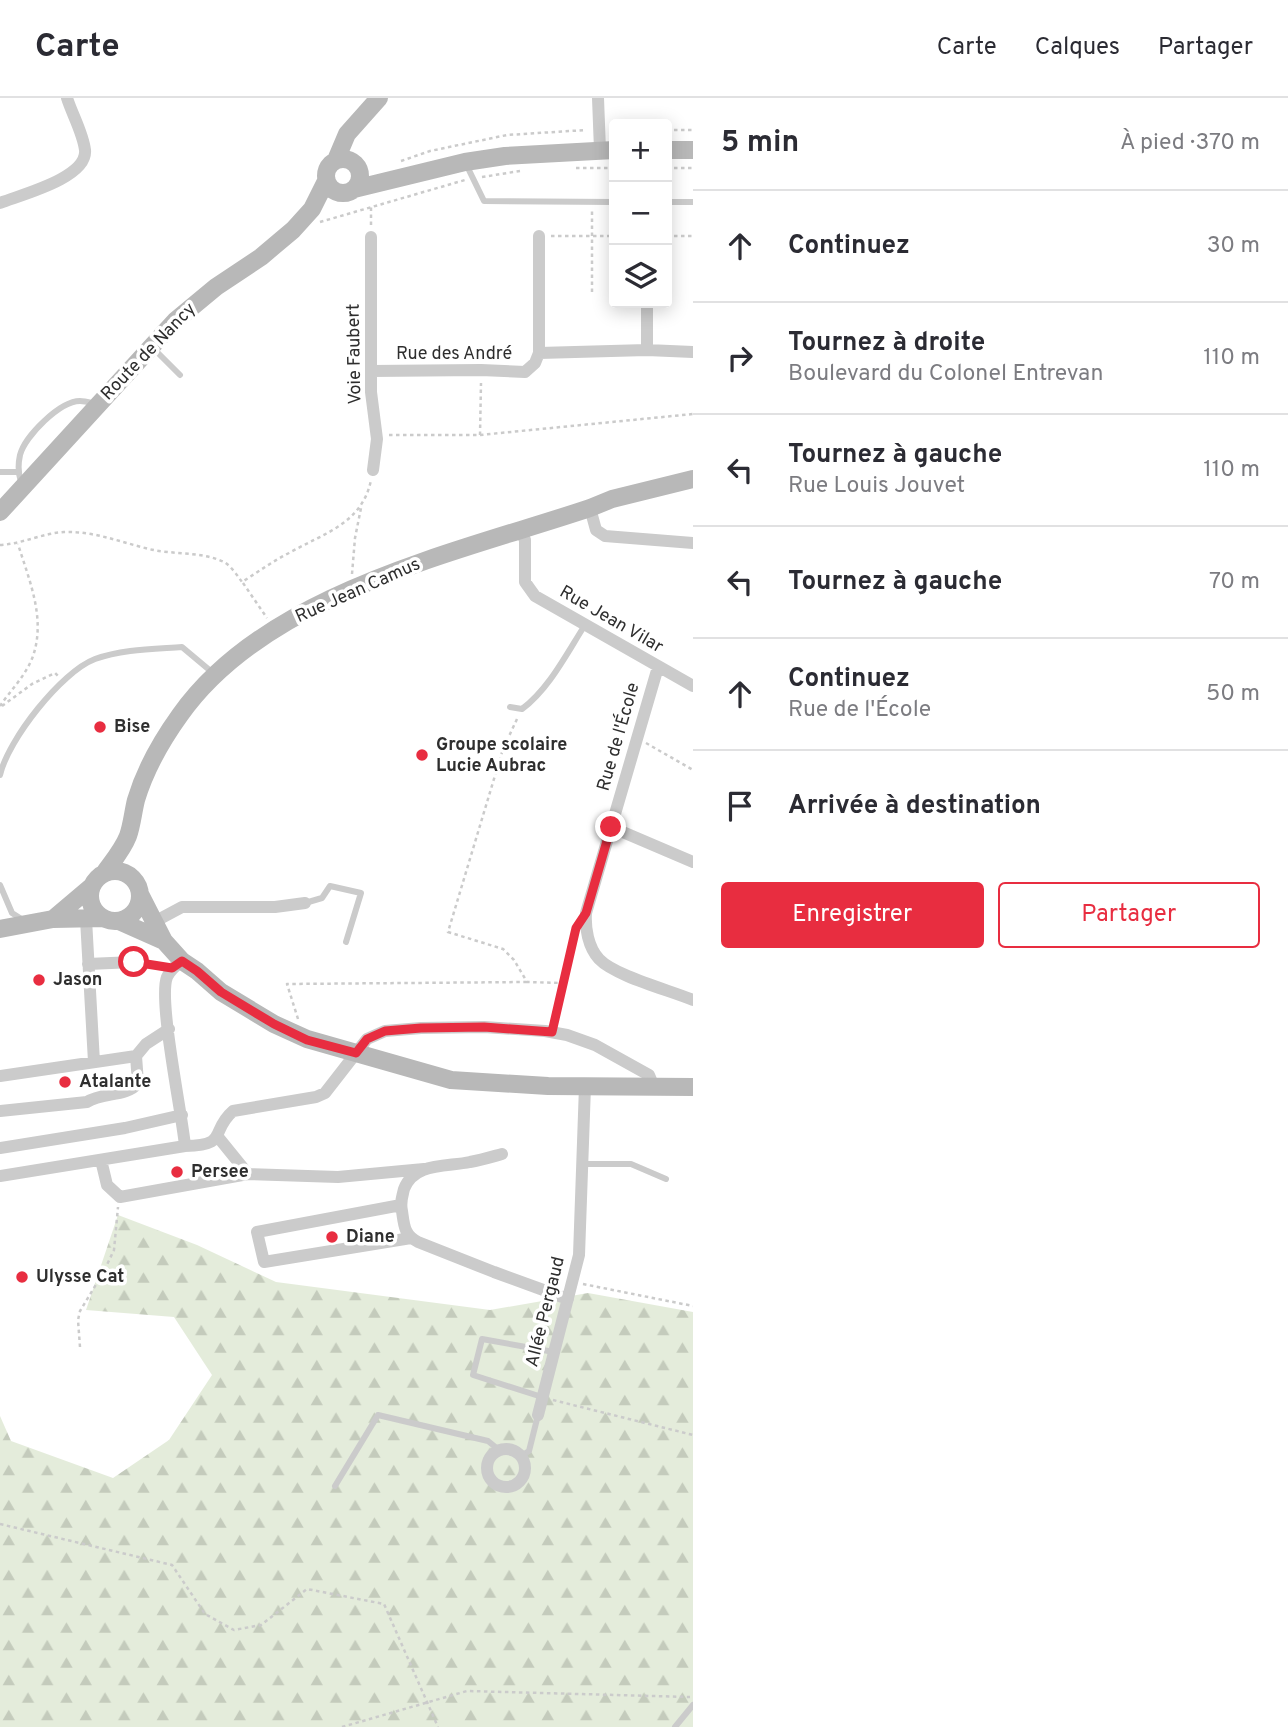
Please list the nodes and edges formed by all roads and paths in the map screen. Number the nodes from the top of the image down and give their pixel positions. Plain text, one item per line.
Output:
1 (67, 98) edge
2 (379, 98) edge
3 (598, 98) edge
4 (672, 130) edge
5 (693, 130) edge
6 (607, 150) edge
7 (672, 150) edge
8 (693, 150) edge
9 (349, 164) junction
10 (577, 168) dead end
11 (609, 168) edge
12 (672, 168) edge
13 (693, 168) edge
14 (469, 170) junction
15 (523, 171) dead end
16 (395, 181) junction
17 (339, 187) junction
18 (609, 202) edge
19 (672, 202) edge
20 (693, 202) edge
21 (0, 203) edge
22 (593, 206) dead end
23 (372, 207) junction
24 (316, 216) junction
25 (539, 236) joint
26 (592, 236) junction
27 (609, 236) edge
28 (672, 236) edge
29 (693, 236) edge
30 (371, 237) joint
31 (592, 292) dead end
32 (647, 308) edge
33 (152, 346) junction
34 (647, 350) junction
35 (539, 352) junction
36 (693, 352) edge
37 (481, 370) junction
38 (371, 371) junction
39 (180, 376) dead end
40 (99, 405) junction
41 (693, 414) edge
42 (376, 435) junction
43 (480, 435) junction
44 (373, 470) joint
45 (0, 472) edge
46 (693, 479) edge
47 (21, 480) junction
48 (361, 508) junction
49 (590, 508) junction
50 (0, 512) edge
51 (521, 531) junction
52 (693, 543) edge
53 (18, 544) junction
54 (0, 545) edge
55 (242, 582) junction
56 (351, 590) junction
57 (585, 625) junction
58 (274, 630) junction
59 (658, 667) junction
60 (214, 674) junction
61 (64, 681) junction
62 (693, 686) edge
63 (0, 707) edge
64 (510, 707) dead end
65 (522, 709) junction
66 (638, 738) junction
67 (693, 770) edge
68 (0, 775) edge
69 (611, 827) junction
70 (128, 837) junction
71 (693, 862) edge
72 (106, 872) junction
73 (0, 885) edge
74 (92, 886) junction
75 (137, 886) junction
76 (305, 903) joint
77 (586, 913) junction
78 (53, 919) junction
79 (103, 919) junction
80 (155, 922) junction
81 (27, 924) junction
82 (0, 929) edge
83 (164, 941) junction
84 (346, 942) dead end
85 (134, 962) joint
86 (88, 964) junction
87 (177, 965) junction
88 (527, 982) junction
89 (562, 983) junction
90 (693, 1000) edge
91 (169, 1029) junction
92 (552, 1032) junction
93 (307, 1040) junction
94 (356, 1053) junction
95 (136, 1056) junction
96 (94, 1062) junction
97 (0, 1076) edge
98 (585, 1086) junction
99 (654, 1087) junction
100 (693, 1087) edge
101 (0, 1111) edge
102 (182, 1115) junction
103 (218, 1137) junction
104 (185, 1146) junction
105 (0, 1148) edge
106 (502, 1154) dead end
107 (101, 1160) junction
108 (582, 1164) junction
109 (424, 1169) junction
110 (248, 1174) junction
111 (0, 1176) edge
112 (666, 1179) dead end
113 (120, 1197) junction
114 (401, 1205) junction
115 (411, 1238) junction
116 (573, 1281) junction
117 (568, 1299) junction
118 (693, 1306) edge
119 (80, 1348) dead end
120 (554, 1352) junction
121 (543, 1398) junction
122 (538, 1415) joint
123 (693, 1435) edge
124 (499, 1451) junction
125 (521, 1456) junction
126 (335, 1486) dead end
127 (0, 1524) edge
128 (693, 1697) edge
129 (427, 1702) junction
130 (693, 1705) edge
131 (342, 1727) edge
132 (438, 1727) edge
133 (675, 1727) edge

1 - 21 street
2 - 9 street
3 - 6 street
4 - 5 path
6 - 14 street
7 - 8 street
9 - 16 street
9 - 17 street
9 - 17 street
10 - 11 path
12 - 13 path
14 - 15 path
14 - 16 street
14 - 18 lane
14 - 23 path
16 - 17 street
17 - 24 street, Route de Nancy
19 - 20 lane
22 - 26 path
23 - 24 path
23 - 30 path
24 - 33 street, Route de Nancy
25 - 26 path
25 - 35 street
26 - 27 path
26 - 31 path
28 - 29 path
30 - 38 street, Voie Faubert
32 - 34 street
33 - 39 lane
33 - 40 street, Route de Nancy
34 - 35 street
34 - 36 street
35 - 37 street, Rue des André
37 - 38 street, Rue des André
37 - 43 path
38 - 42 street, Voie Faubert
40 - 47 street, Route de Nancy
40 - 47 lane
41 - 43 path
42 - 43 path
42 - 44 street, Voie Faubert
44 - 48 path
45 - 47 lane
46 - 49 street, Rue Jean Camus
47 - 50 street, Route de Nancy
48 - 55 path
48 - 56 path
49 - 51 street, Rue Jean Camus
49 - 52 street
51 - 56 street, Rue Jean Camus
51 - 57 street, Rue Jean Vilar
53 - 54 path
53 - 55 path
53 - 63 path
55 - 58 path
56 - 58 street, Rue Jean Camus
57 - 59 street, Rue Jean Vilar
57 - 65 lane
58 - 60 street, Rue Jean Camus
59 - 62 street, Rue Jean Vilar
59 - 66 street, Rue de l'École
60 - 61 lane
60 - 70 street, Rue Jean Camus
61 - 63 path
61 - 68 lane
64 - 65 lane
65 - 88 path
66 - 67 path
66 - 69 street, Rue de l'École
69 - 71 street
69 - 77 street, Rue de l'École
70 - 72 street, Rue Jean Camus
70 - 75 street, Rue Jean Camus
72 - 74 street
72 - 75 street
73 - 81 lane
74 - 78 street
74 - 79 street
75 - 79 street
75 - 80 street
76 - 80 street
76 - 84 lane
77 - 89 path
77 - 90 street, Rue de l'École
78 - 79 street
78 - 81 street
79 - 83 street
79 - 86 street
80 - 83 street
81 - 82 street
83 - 87 street
85 - 86 street
85 - 87 path
86 - 96 street
87 - 91 street
87 - 93 street
88 - 89 path
88 - 93 path
89 - 92 path
91 - 95 street
91 - 102 street
92 - 94 street
92 - 99 street
93 - 94 street
94 - 98 street
94 - 103 street
95 - 96 street
95 - 101 street
96 - 97 street
98 - 99 street
98 - 108 street, Allée Pergaud
99 - 100 street
102 - 104 street
102 - 105 street
103 - 104 street
103 - 110 street
104 - 107 street
106 - 109 street
107 - 111 street
107 - 113 street
108 - 112 lane
108 - 116 street, Allée Pergaud
109 - 110 street
109 - 114 street
110 - 113 street
113 - 119 path
114 - 115 street
114 - 115 street
115 - 117 street
116 - 117 street, Allée Pergaud
116 - 118 path
117 - 120 street, Allée Pergaud
120 - 121 street, Allée Pergaud
120 - 121 lane
121 - 122 street, Allée Pergaud
121 - 123 path
122 - 125 lane, Allée Pergaud
124 - 125 street
124 - 125 street
124 - 126 lane
127 - 129 path
128 - 129 path
129 - 131 path
129 - 132 path
130 - 133 lane

